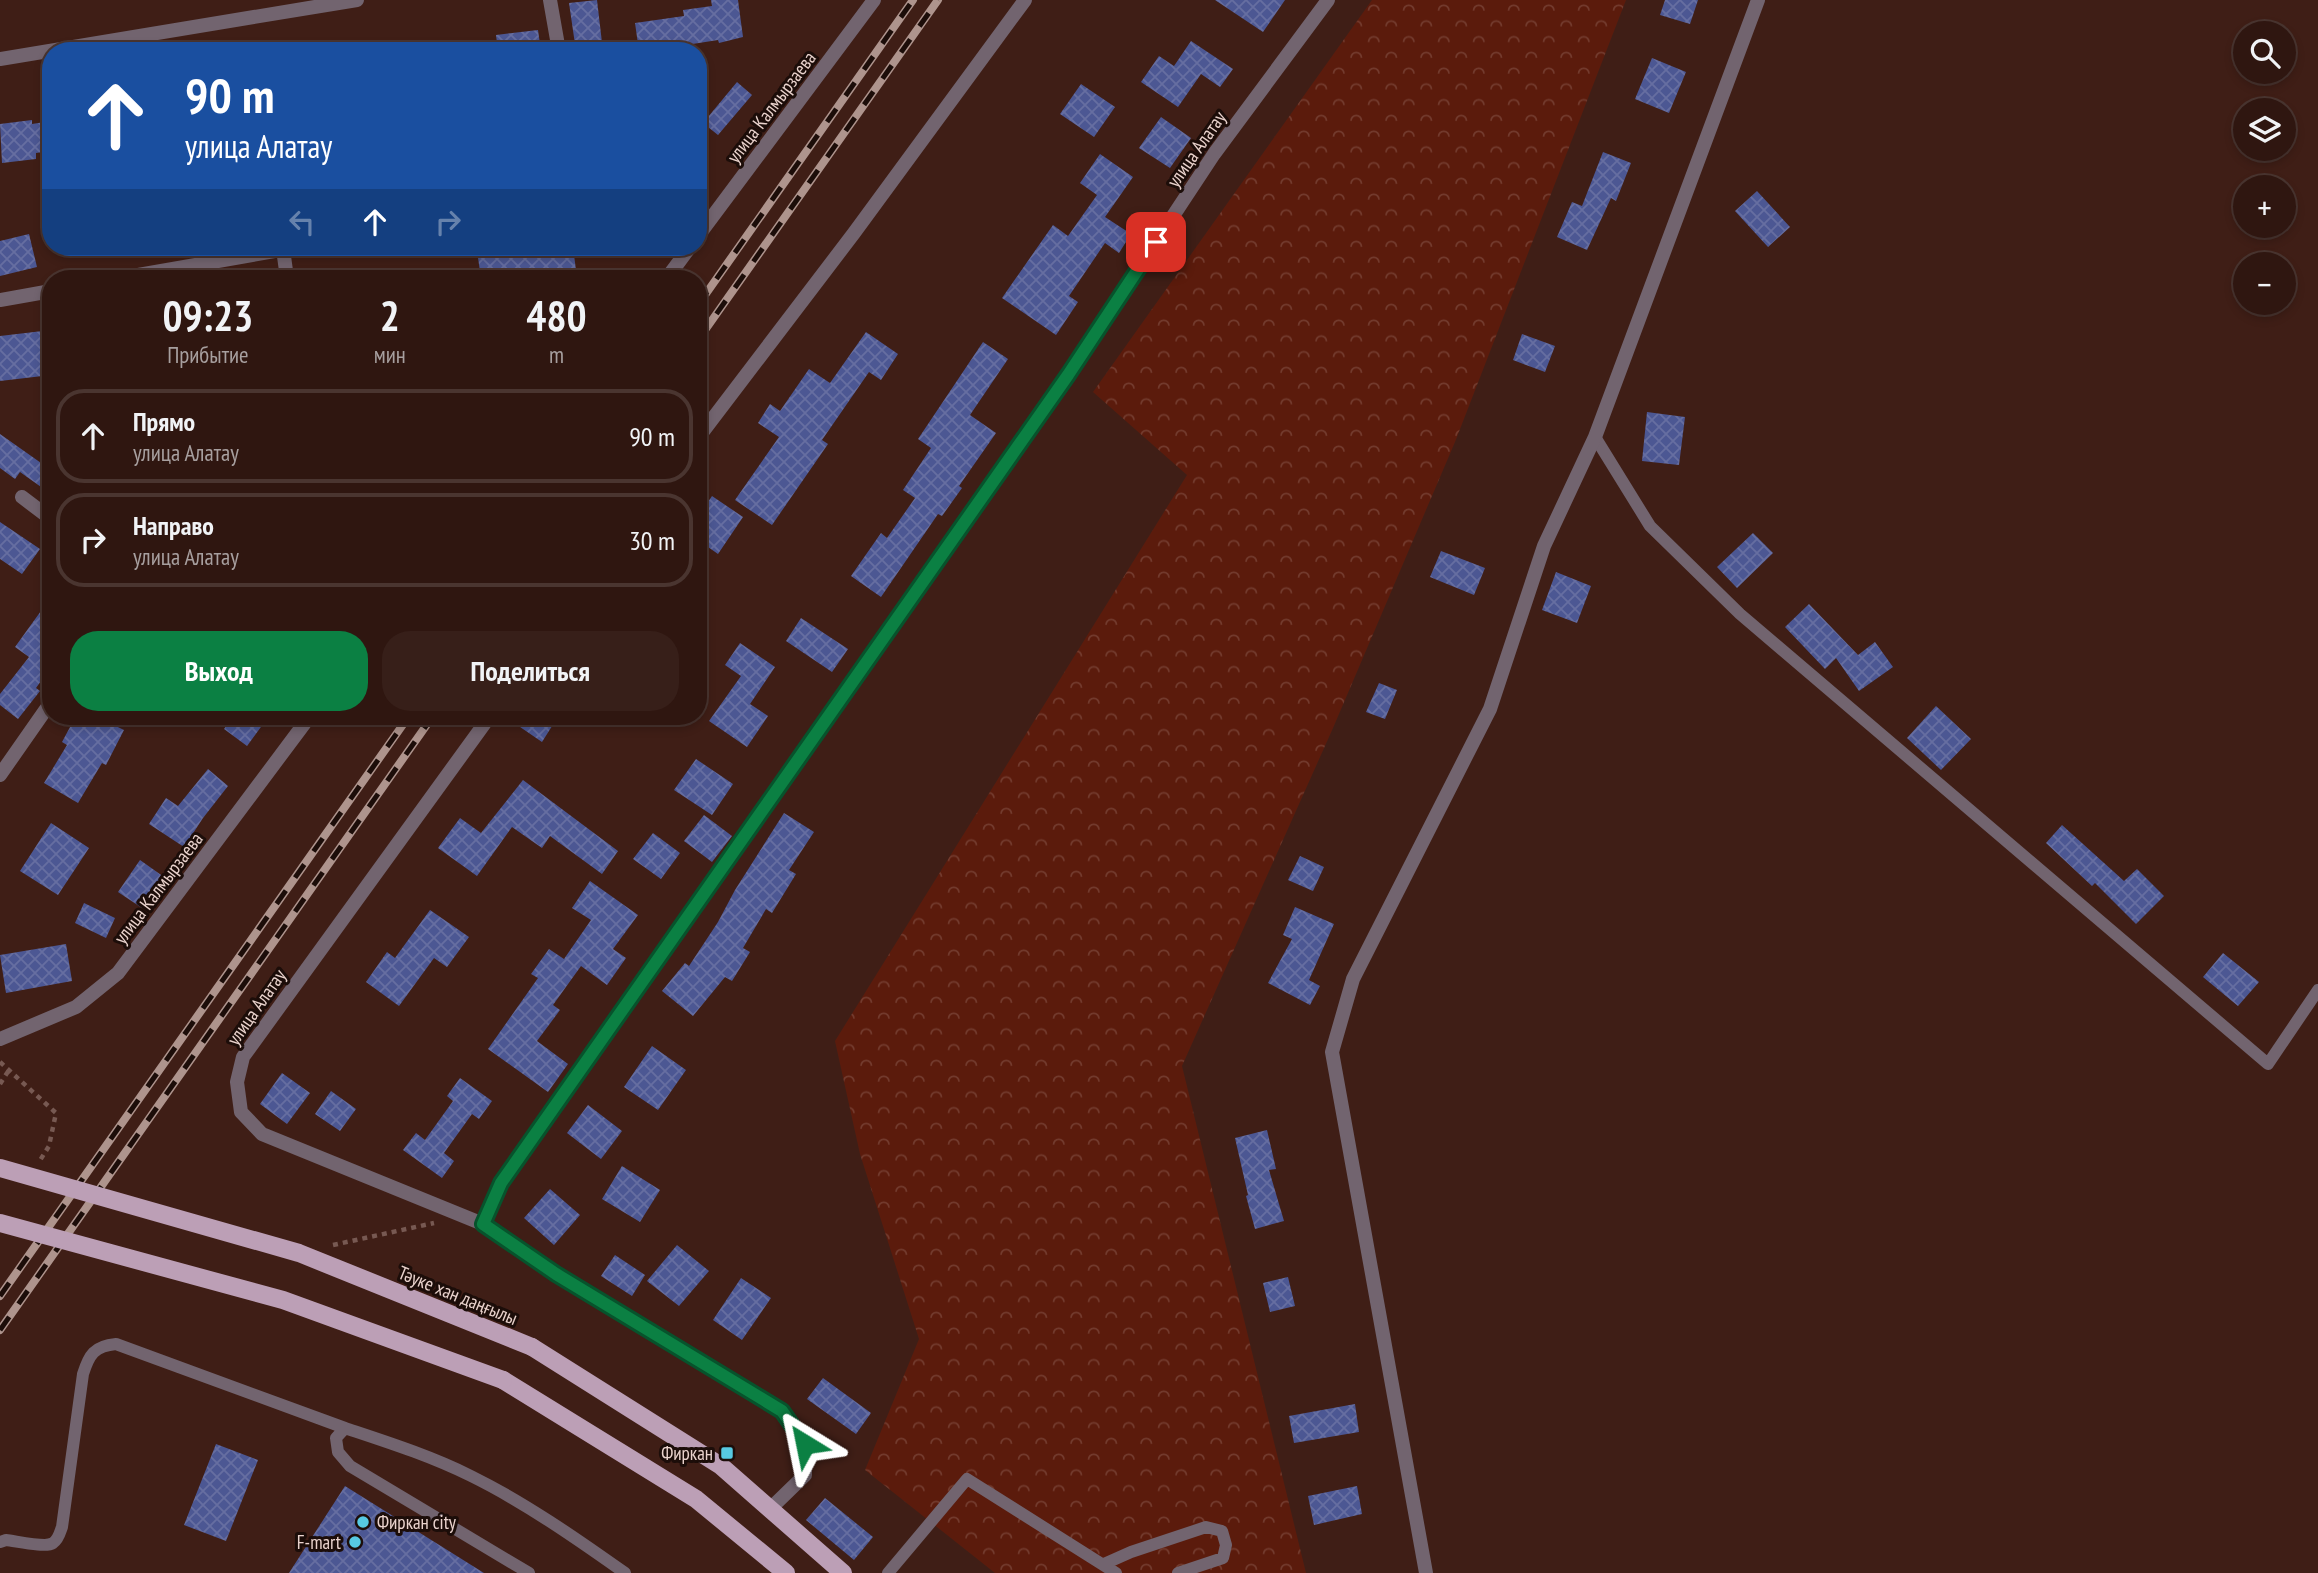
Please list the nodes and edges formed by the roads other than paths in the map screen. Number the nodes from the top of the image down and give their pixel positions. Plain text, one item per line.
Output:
1 (357, 0) edge
2 (550, 0) edge
3 (874, 0) edge
4 (1025, 0) edge
5 (1328, 0) edge
6 (1758, 0) edge
7 (103, 42) edge
8 (557, 42) edge
9 (42, 52) edge
10 (0, 59) edge
11 (707, 224) edge
12 (244, 256) edge
13 (166, 270) edge
14 (42, 293) edge
15 (0, 300) edge
16 (707, 426) edge
17 (1595, 437) junction
18 (22, 497) dead end
19 (42, 512) edge
20 (42, 715) edge
21 (303, 725) edge
22 (483, 725) edge
23 (0, 775) edge
24 (2318, 990) edge
25 (0, 1039) edge
26 (0, 1168) edge
27 (0, 1223) edge
28 (483, 1224) junction
29 (345, 1428) junction
30 (770, 1509) junction
31 (0, 1542) edge
32 (1104, 1564) junction
33 (529, 1573) edge
34 (625, 1573) edge
35 (786, 1573) edge
36 (843, 1573) edge
37 (888, 1573) edge
38 (1116, 1573) edge
39 (1178, 1573) edge
40 (1426, 1573) edge

1 - 7 street
2 - 8 street
3 - 11 street, улица Калмырзаева
4 - 16 street
5 - 28 street, улица Алатау
6 - 17 street
9 - 10 street
12 - 13 street
14 - 15 street
17 - 24 lane
17 - 40 street
18 - 19 street
20 - 23 street
21 - 25 street, улица Калмырзаева
22 - 28 street, улица Алатау
26 - 30 main road, Тәуке хан даңғылы, bridge
27 - 35 main road, bridge
28 - 30 street, улица Алатау
29 - 31 lane
29 - 33 lane
29 - 34 lane
30 - 36 main road, Тәуке хан даңғылы
32 - 37 lane
32 - 38 lane
32 - 39 lane

